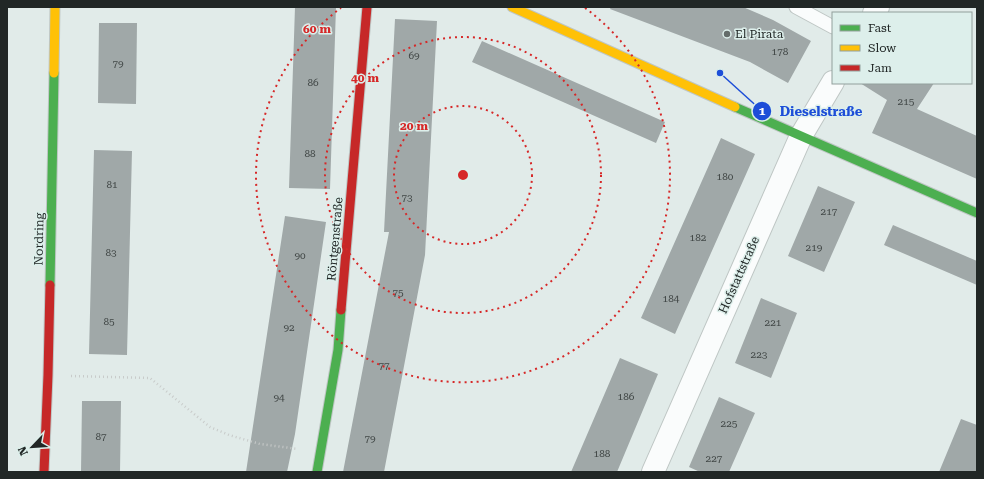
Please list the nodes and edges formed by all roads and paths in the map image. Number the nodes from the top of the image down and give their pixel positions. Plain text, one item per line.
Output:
1 (56, 7) edge
2 (367, 7) edge
3 (512, 7) edge
4 (796, 7) edge
5 (832, 26) edge
6 (832, 84) edge
7 (801, 136) junction
8 (977, 213) edge
9 (48, 375) junction
10 (320, 452) junction
11 (44, 472) edge
12 (317, 472) edge
13 (653, 472) edge

1 - 9 street, Nordring
2 - 10 street, Röntgenstraße
3 - 7 street
4 - 5 lane
6 - 7 street, Hofstattstraße
7 - 8 street
7 - 13 street, Hofstattstraße
9 - 10 path
9 - 11 street, Nordring
10 - 12 street, Röntgenstraße

